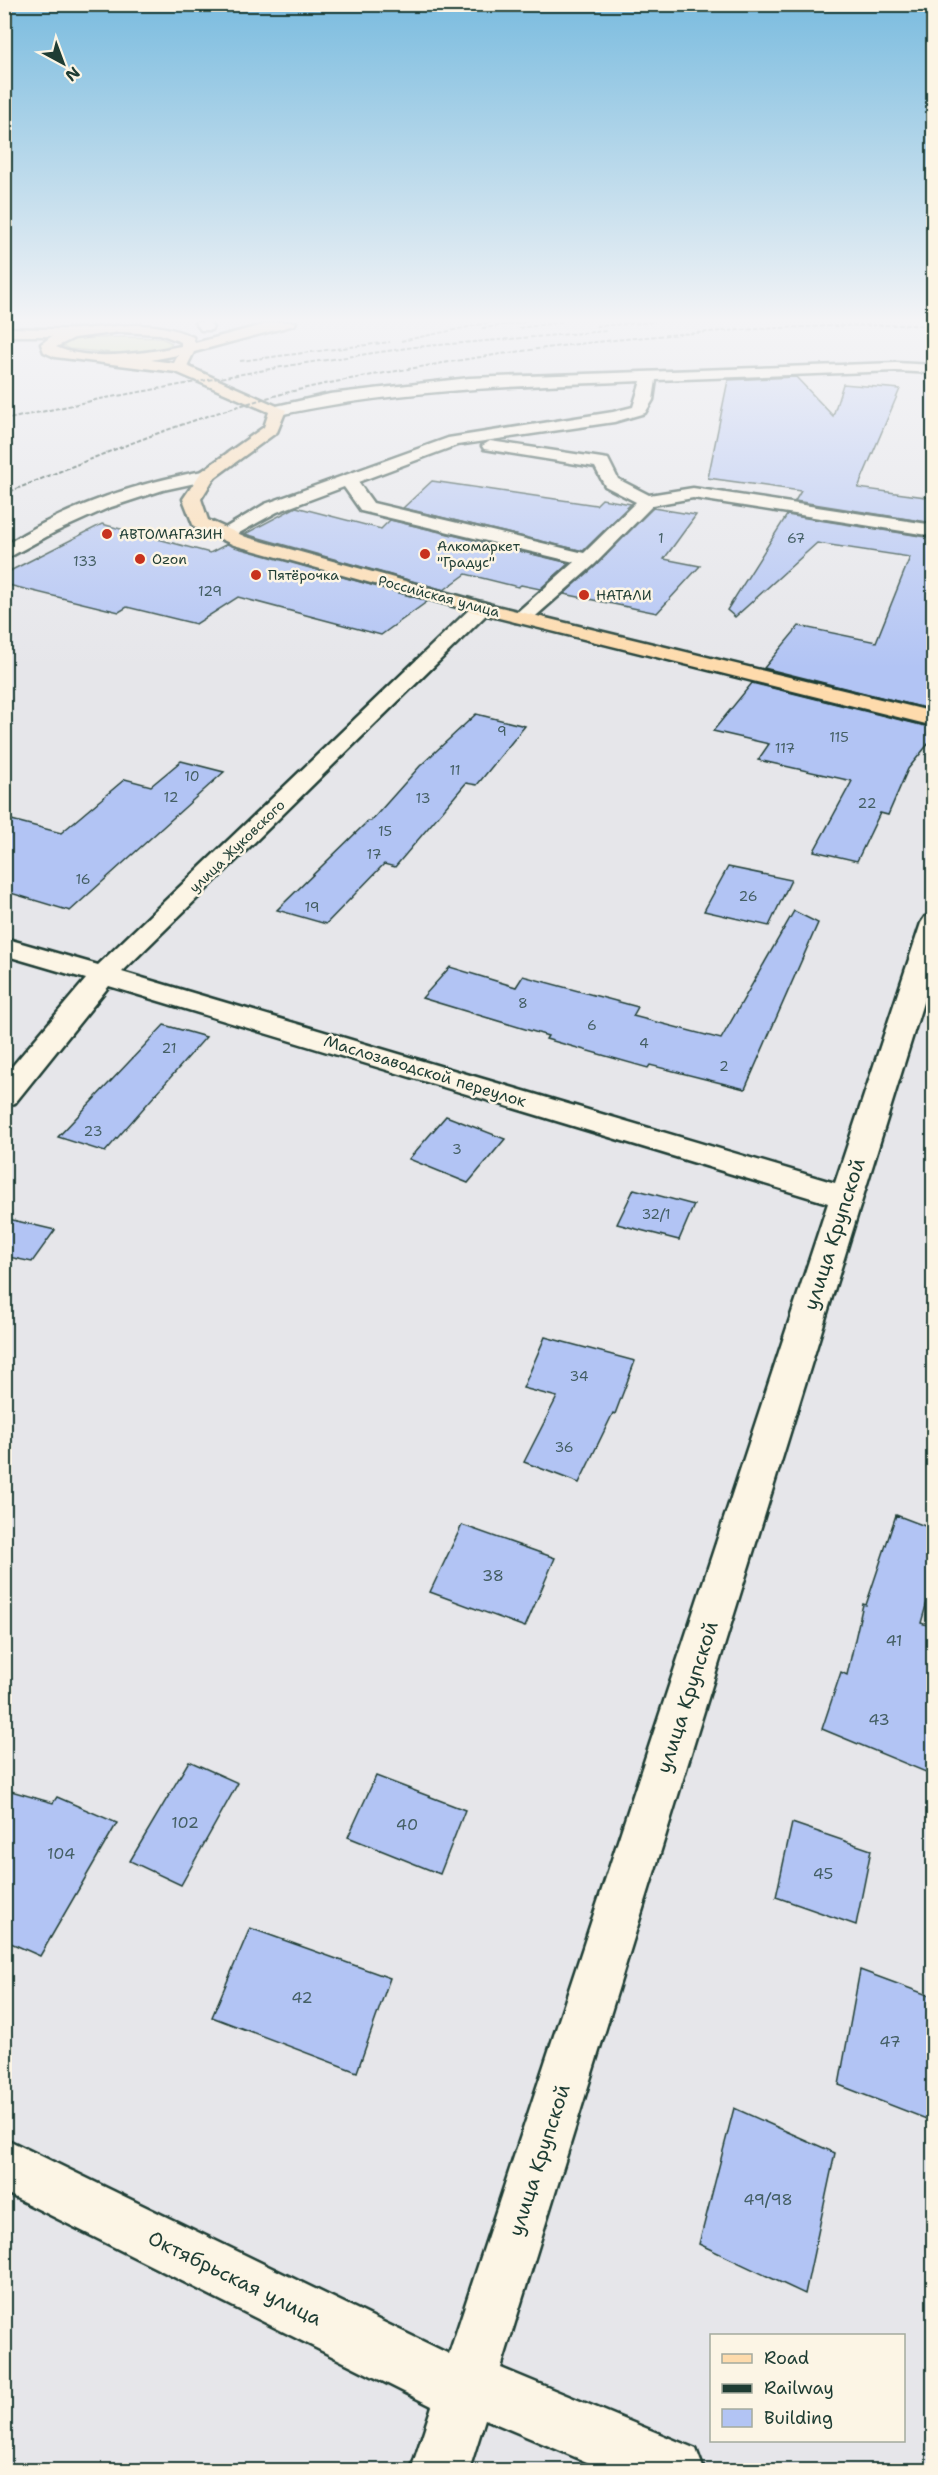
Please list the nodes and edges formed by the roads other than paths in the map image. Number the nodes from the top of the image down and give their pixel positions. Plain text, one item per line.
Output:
1 (259, 438) edge
2 (477, 438) edge
3 (454, 441) junction
4 (208, 475) junction
5 (347, 479) junction
6 (647, 501) junction
7 (933, 531) edge
8 (224, 534) junction
9 (4, 555) edge
10 (588, 560) junction
11 (482, 608) junction
12 (522, 618) junction
13 (933, 719) edge
14 (933, 923) edge
15 (4, 946) edge
16 (105, 974) junction
17 (4, 1096) edge
18 (846, 1197) junction
19 (4, 2164) edge
20 (467, 2387) junction
21 (440, 2470) edge
22 (675, 2470) edge

1 - 4 main road, Российская улица
2 - 3 street
3 - 5 street
3 - 6 street
4 - 8 main road, Российская улица
4 - 9 street
5 - 8 street
5 - 10 street
6 - 7 street
6 - 10 street
8 - 11 main road, Российская улица
10 - 12 street
11 - 12 main road, Российская улица
11 - 16 street, улица Жуковского
12 - 13 main road, Российская улица
14 - 18 street, улица Крупской
15 - 16 street, Маслозаводской переулок
16 - 17 street, улица Жуковского
16 - 18 street, Маслозаводской переулок
18 - 20 street, улица Крупской
19 - 20 street, Октябрьская улица
20 - 21 street, улица Крупской
20 - 22 street, Октябрьская улица

